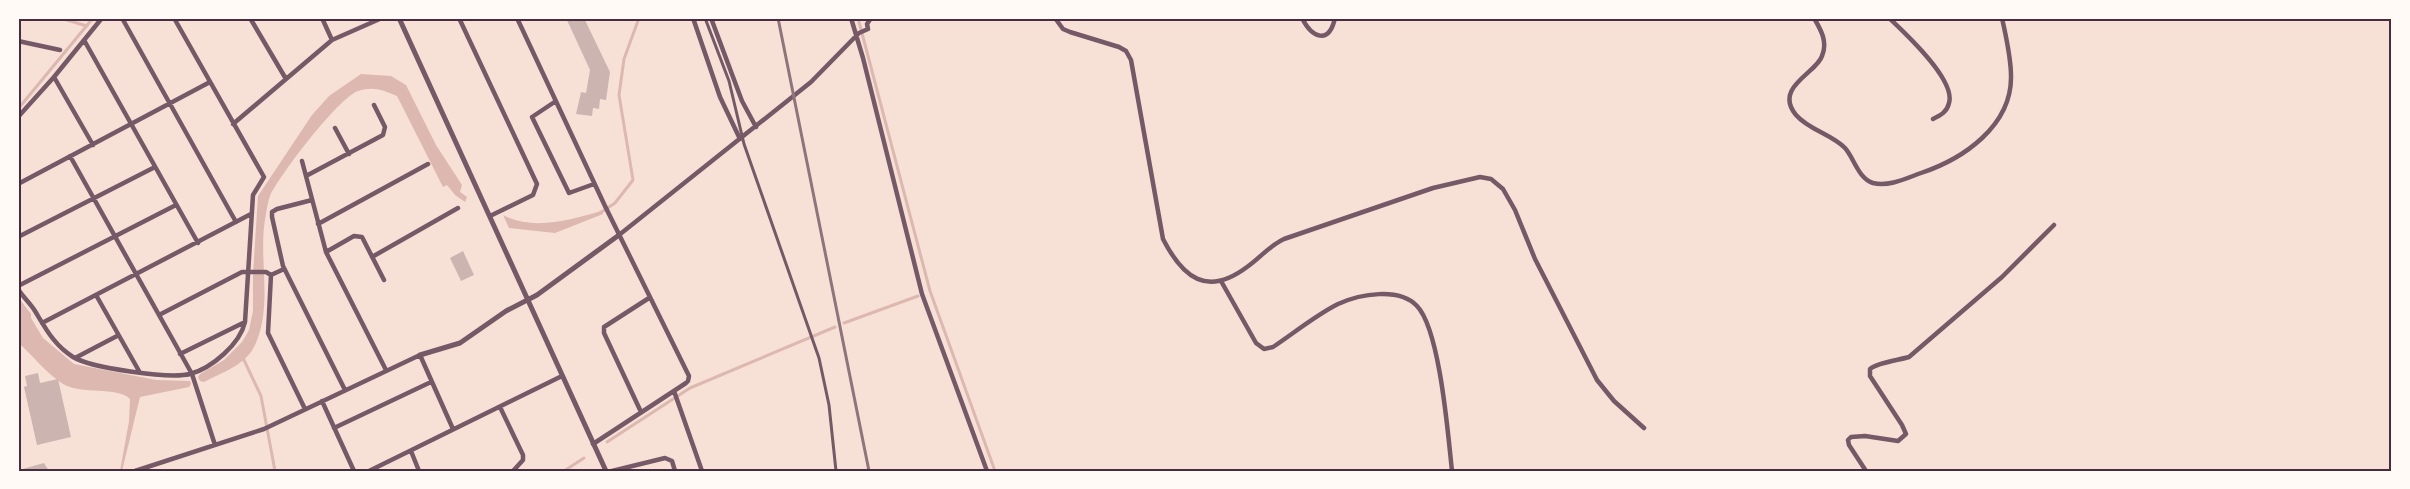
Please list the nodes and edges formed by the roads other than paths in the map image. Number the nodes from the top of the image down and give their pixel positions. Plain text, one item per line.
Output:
1 (102, 18) edge
2 (122, 18) edge
3 (174, 18) edge
4 (250, 18) edge
5 (322, 18) edge
6 (382, 18) edge
7 (399, 18) edge
8 (459, 18) edge
9 (517, 18) edge
10 (693, 18) edge
11 (705, 18) edge
12 (711, 18) edge
13 (850, 18) edge
14 (871, 18) edge
15 (1055, 18) edge
16 (1302, 18) edge
17 (1335, 18) edge
18 (1814, 18) edge
19 (1888, 18) edge
20 (2002, 18) edge
21 (857, 34) junction
22 (84, 40) junction
23 (332, 40) junction
24 (18, 41) edge
25 (60, 50) dead end
26 (54, 77) junction
27 (286, 79) junction
28 (210, 82) junction
29 (556, 101) junction
30 (170, 103) junction
31 (374, 105) dead end
32 (18, 117) edge
33 (1933, 119) dead end
34 (132, 124) junction
35 (233, 124) junction
36 (756, 126) junction
37 (335, 128) dead end
38 (741, 138) junction
39 (93, 145) junction
40 (349, 154) junction
41 (70, 156) junction
42 (302, 161) dead end
43 (428, 164) dead end
44 (155, 166) junction
45 (306, 176) junction
46 (18, 184) edge
47 (594, 184) junction
48 (93, 198) junction
49 (312, 200) junction
50 (176, 205) junction
51 (458, 208) dead end
52 (251, 214) junction
53 (490, 216) junction
54 (236, 222) junction
55 (318, 224) junction
56 (2054, 225) dead end
57 (619, 235) junction
58 (115, 236) junction
59 (18, 237) edge
60 (198, 243) junction
61 (326, 252) junction
62 (372, 257) junction
63 (284, 268) junction
64 (250, 271) junction
65 (136, 274) junction
66 (268, 274) junction
67 (384, 280) dead end
68 (1221, 281) junction
69 (18, 288) edge
70 (96, 295) junction
71 (649, 298) junction
72 (527, 300) junction
73 (159, 315) junction
74 (245, 322) junction
75 (42, 323) junction
76 (117, 336) junction
77 (180, 354) junction
78 (420, 355) junction
79 (75, 358) junction
80 (386, 370) junction
81 (139, 371) junction
82 (192, 375) junction
83 (562, 376) junction
84 (431, 382) junction
85 (345, 390) junction
86 (676, 394) junction
87 (322, 401) junction
88 (500, 407) junction
89 (304, 409) junction
90 (640, 412) junction
91 (334, 428) junction
92 (1644, 428) dead end
93 (453, 429) junction
94 (593, 444) junction
95 (214, 445) junction
96 (411, 451) junction
97 (135, 471) edge
98 (354, 471) edge
99 (369, 471) edge
100 (419, 471) edge
101 (513, 471) edge
102 (606, 471) edge
103 (612, 471) edge
104 (675, 471) edge
105 (702, 471) edge
106 (836, 471) edge
107 (987, 471) edge
108 (1452, 471) edge
109 (1866, 471) edge

1 - 22 street
2 - 30 street
3 - 28 street
4 - 27 street
5 - 23 street
6 - 23 street
7 - 53 street
8 - 53 street
9 - 29 street
10 - 38 street
11 - 38 street
12 - 36 street
13 - 21 street
14 - 21 street
15 - 68 street
16 - 17 street
18 - 20 street
19 - 33 street
21 - 36 street
21 - 107 street
22 - 26 street
22 - 34 street
23 - 27 street
24 - 25 street
26 - 32 street
26 - 39 street
27 - 35 street
28 - 30 street
28 - 35 street
29 - 47 street
29 - 47 street
30 - 34 street
30 - 54 street
31 - 40 street
34 - 39 street
34 - 44 street
35 - 52 street
36 - 38 street
37 - 40 street
38 - 57 street
38 - 106 street
39 - 41 street
40 - 45 street
41 - 46 street
41 - 48 street
42 - 45 street
43 - 55 street
44 - 48 street
44 - 50 street
45 - 49 street
47 - 57 street
48 - 58 street
48 - 59 street
49 - 55 street
49 - 63 street
50 - 58 street
50 - 60 street
51 - 62 street
52 - 54 street
52 - 64 street
53 - 72 street
54 - 60 street
55 - 61 street
56 - 109 street
57 - 71 street
57 - 72 street
58 - 65 street
58 - 69 street
60 - 65 street
61 - 62 street
61 - 80 street
62 - 67 street
63 - 66 street
63 - 85 street
64 - 66 street
64 - 73 street
64 - 74 street
65 - 70 street
65 - 73 street
66 - 89 street
68 - 92 street
68 - 108 street
69 - 75 street
70 - 75 street
70 - 76 street
71 - 86 street
71 - 90 street
72 - 78 street
72 - 83 street
73 - 77 street
74 - 77 street
74 - 82 street
75 - 79 street
76 - 79 street
76 - 81 street
77 - 82 street
78 - 80 street
78 - 84 street
79 - 81 street
80 - 85 street
81 - 82 street
82 - 95 street
83 - 88 street
83 - 94 street
84 - 91 street
84 - 93 street
85 - 87 street
86 - 90 street
86 - 105 street
87 - 89 street
87 - 91 street
88 - 93 street
88 - 101 street
89 - 95 street
90 - 94 street
91 - 98 street
93 - 96 street
94 - 102 street
95 - 97 street
96 - 99 street
96 - 100 street
103 - 104 street

